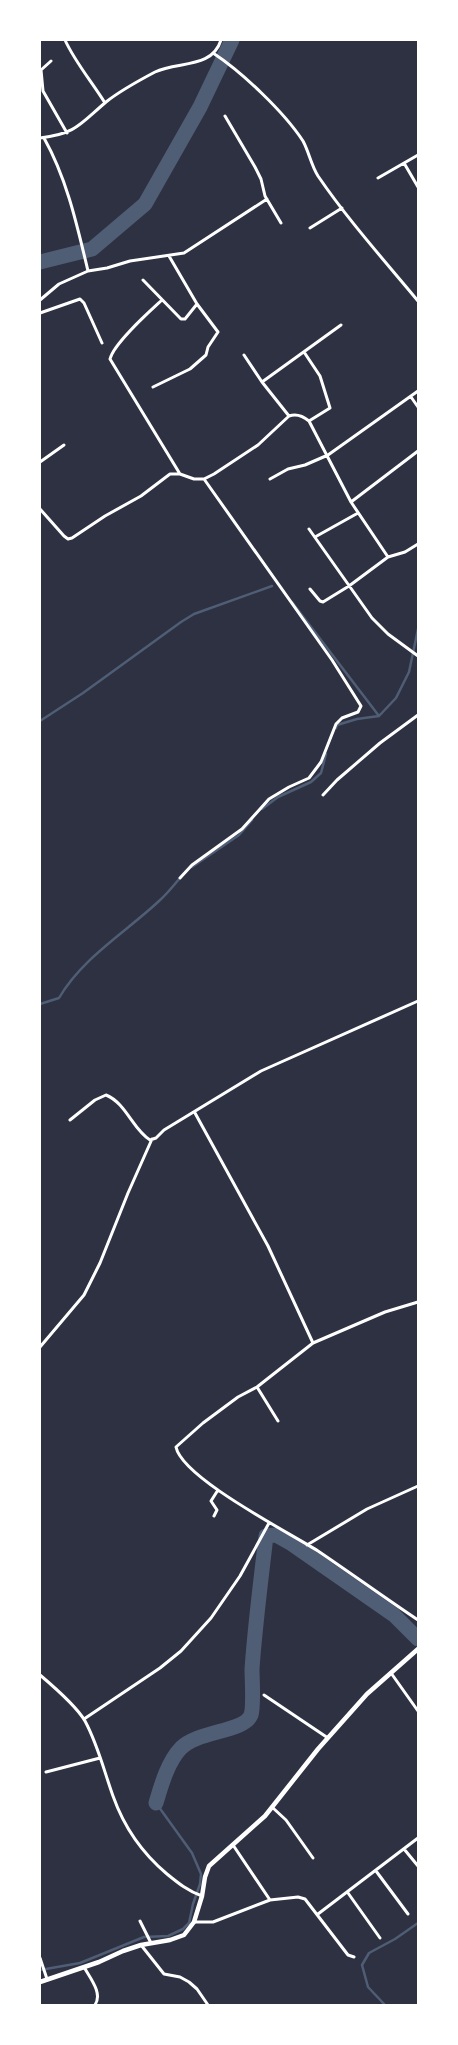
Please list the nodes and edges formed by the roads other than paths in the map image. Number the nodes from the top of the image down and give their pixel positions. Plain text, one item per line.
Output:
1 (65, 40) edge
2 (220, 40) edge
3 (213, 53) junction
4 (51, 62) dead end
5 (105, 103) junction
6 (225, 116) dead end
7 (67, 133) junction
8 (42, 138) edge
9 (418, 155) edge
10 (404, 163) junction
11 (378, 178) dead end
12 (418, 186) edge
13 (267, 199) junction
14 (342, 208) junction
15 (281, 223) dead end
16 (310, 228) dead end
17 (169, 256) junction
18 (88, 271) junction
19 (144, 280) dead end
20 (40, 300) edge
21 (162, 300) junction
22 (418, 301) edge
23 (197, 304) junction
24 (40, 313) edge
25 (341, 325) dead end
26 (102, 343) dead end
27 (304, 352) junction
28 (244, 355) dead end
29 (262, 382) junction
30 (153, 386) dead end
31 (418, 391) edge
32 (411, 397) junction
33 (418, 407) edge
34 (289, 416) junction
35 (309, 421) junction
36 (64, 445) dead end
37 (418, 451) edge
38 (328, 455) junction
39 (40, 462) edge
40 (180, 474) junction
41 (204, 479) junction
42 (270, 479) dead end
43 (351, 502) junction
44 (40, 509) edge
45 (358, 513) junction
46 (309, 529) dead end
47 (314, 537) junction
48 (418, 544) edge
49 (388, 557) junction
50 (349, 586) junction
51 (310, 589) dead end
52 (418, 656) edge
53 (418, 715) edge
54 (323, 795) dead end
55 (180, 878) dead end
56 (418, 1001) edge
57 (195, 1113) junction
58 (70, 1120) dead end
59 (152, 1138) junction
60 (418, 1302) edge
61 (313, 1343) junction
62 (40, 1347) edge
63 (257, 1387) junction
64 (278, 1421) dead end
65 (418, 1486) edge
66 (218, 1490) junction
67 (214, 1516) dead end
68 (269, 1523) junction
69 (307, 1544) junction
70 (418, 1620) edge
71 (418, 1649) edge
72 (390, 1672) junction
73 (40, 1675) edge
74 (264, 1695) dead end
75 (418, 1711) edge
76 (84, 1719) junction
77 (328, 1738) junction
78 (100, 1758) junction
79 (46, 1772) dead end
80 (273, 1808) junction
81 (418, 1838) edge
82 (233, 1845) junction
83 (404, 1849) junction
84 (313, 1858) dead end
85 (418, 1866) edge
86 (376, 1871) junction
87 (348, 1893) junction
88 (201, 1896) junction
89 (270, 1900) junction
90 (318, 1914) junction
91 (408, 1914) dead end
92 (140, 1921) dead end
93 (194, 1922) junction
94 (380, 1938) dead end
95 (150, 1941) junction
96 (141, 1945) junction
97 (354, 1957) dead end
98 (40, 1958) edge
99 (84, 1967) junction
100 (47, 1979) junction
101 (40, 1982) edge
102 (95, 2005) edge
103 (208, 2005) edge

1 - 5 street
2 - 3 street
3 - 5 street
3 - 14 street
4 - 7 street
5 - 7 street
6 - 13 street
7 - 8 street
8 - 18 street
9 - 10 street
10 - 11 street
10 - 12 street
13 - 15 street
13 - 17 street
14 - 16 street
14 - 22 street
17 - 18 street
17 - 23 street
18 - 20 street
19 - 21 street
21 - 23 street
21 - 40 street
23 - 30 street
24 - 26 street
25 - 27 street
27 - 29 street
27 - 35 street
28 - 29 street
29 - 34 street
31 - 32 street
32 - 33 street
32 - 38 street
34 - 35 street
34 - 41 street
35 - 38 street
36 - 39 street
37 - 43 street
38 - 42 street
38 - 43 street
40 - 41 street
40 - 44 street
41 - 55 street
43 - 45 street
45 - 47 street
45 - 49 street
46 - 47 street
47 - 50 street
48 - 49 street
49 - 50 street
50 - 51 street
50 - 52 street
53 - 54 street
56 - 57 street
57 - 59 street
57 - 61 street
58 - 59 street
59 - 62 street
60 - 61 street
61 - 63 street
63 - 64 street
63 - 66 street
65 - 69 street
66 - 67 street
66 - 68 street
68 - 69 street
68 - 76 street
69 - 70 street
71 - 72 street
72 - 75 street
72 - 77 street
73 - 76 street
74 - 77 street
76 - 78 street
77 - 80 street
78 - 79 street
78 - 88 street
80 - 82 street
80 - 84 street
81 - 83 street
82 - 88 street
82 - 89 street
83 - 85 street
83 - 86 street
86 - 87 street
86 - 91 street
87 - 90 street
87 - 94 street
88 - 93 street
89 - 90 street
89 - 93 street
90 - 97 street
92 - 95 street
93 - 95 street
95 - 96 street
96 - 99 street
96 - 103 street
98 - 100 street
99 - 100 street
99 - 102 street
100 - 101 street

